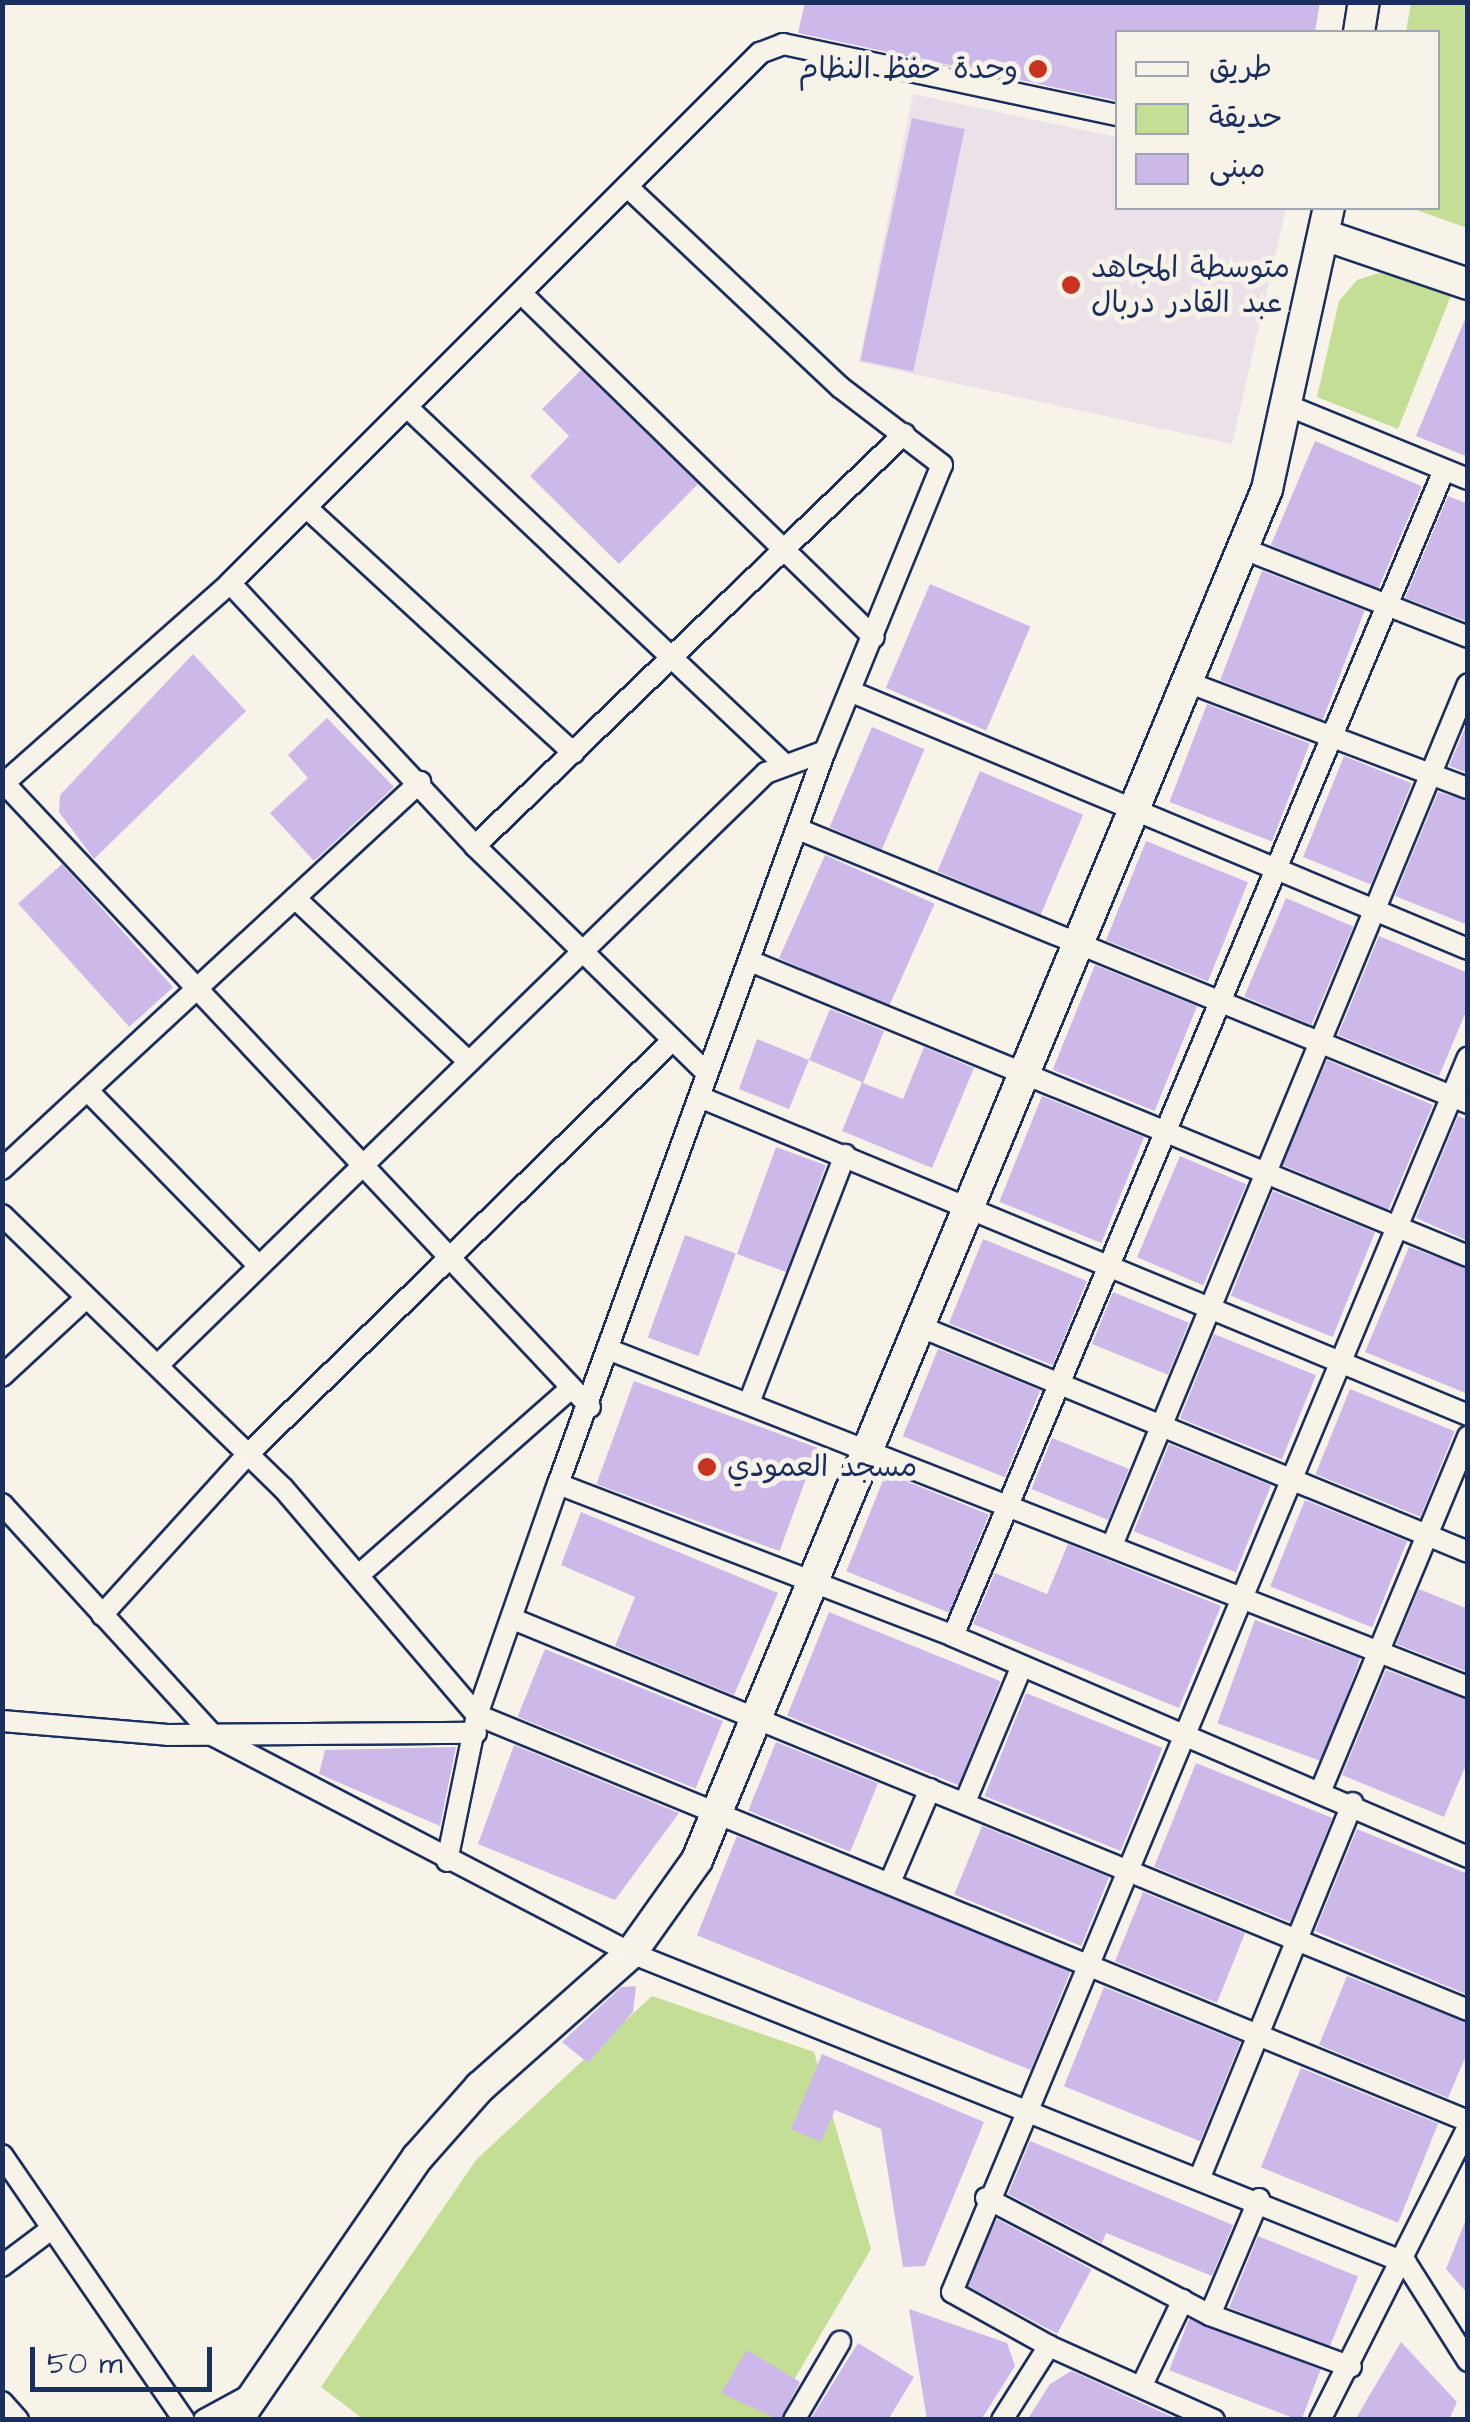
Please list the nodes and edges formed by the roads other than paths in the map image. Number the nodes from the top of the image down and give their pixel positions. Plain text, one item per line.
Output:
1 (1364, 2) edge
2 (1360, 30) edge
3 (1115, 114) edge
4 (630, 188) junction
5 (1326, 221) edge
6 (1468, 284) edge
7 (523, 295) junction
8 (1289, 406) junction
9 (408, 408) junction
10 (904, 434) junction
11 (1444, 470) junction
12 (1468, 480) edge
13 (307, 508) junction
14 (1244, 549) junction
15 (786, 550) junction
16 (230, 583) junction
17 (1388, 604) junction
18 (874, 637) junction
19 (1468, 637) edge
20 (671, 662) junction
21 (1187, 682) junction
22 (1468, 684) edge
23 (852, 692) junction
24 (1336, 733) junction
25 (825, 752) junction
26 (573, 754) junction
27 (782, 762) junction
28 (1431, 774) junction
29 (420, 782) junction
30 (3, 784) edge
31 (1468, 788) edge
32 (1136, 812) junction
33 (798, 829) junction
34 (475, 846) junction
35 (1278, 868) junction
36 (295, 898) junction
37 (1376, 911) junction
38 (1081, 945) junction
39 (577, 949) junction
40 (1468, 949) edge
41 (750, 962) junction
42 (200, 992) junction
43 (1222, 1004) junction
44 (672, 1041) junction
45 (1318, 1044) junction
46 (465, 1058) junction
47 (1468, 1058) edge
48 (707, 1072) junction
49 (1027, 1072) junction
50 (90, 1094) junction
51 (702, 1098) junction
52 (1460, 1100) edge
53 (1167, 1134) junction
54 (845, 1155) junction
55 (359, 1161) junction
56 (2, 1168) edge
57 (1265, 1173) junction
58 (968, 1209) junction
59 (2, 1215) edge
60 (1398, 1226) junction
61 (1468, 1256) edge
62 (448, 1262) junction
63 (257, 1264) junction
64 (1108, 1269) junction
65 (85, 1299) junction
66 (1208, 1310) junction
67 (921, 1327) junction
68 (610, 1350) junction
69 (1342, 1363) junction
70 (158, 1365) junction
71 (2, 1376) edge
72 (1060, 1382) junction
73 (571, 1388) junction
74 (750, 1400) junction
75 (590, 1407) junction
76 (1468, 1415) edge
77 (1161, 1427) junction
78 (1468, 1436) edge
79 (870, 1445) junction
80 (250, 1453) junction
81 (1294, 1480) junction
82 (558, 1484) junction
83 (1009, 1501) junction
84 (2, 1504) edge
85 (1428, 1536) junction
86 (1113, 1543) junction
87 (1468, 1552) edge
88 (360, 1574) junction
89 (815, 1581) junction
90 (1248, 1597) junction
91 (102, 1615) junction
92 (513, 1619) junction
93 (953, 1636) junction
94 (1379, 1650) junction
95 (1022, 1666) junction
96 (1468, 1687) edge
97 (757, 1717) junction
98 (2, 1721) edge
99 (477, 1724) junction
100 (214, 1736) junction
101 (1190, 1736) junction
102 (930, 1789) junction
103 (1321, 1790) junction
104 (965, 1802) junction
105 (1354, 1803) junction
106 (718, 1809) junction
107 (1468, 1858) edge
108 (447, 1861) junction
109 (1130, 1869) junction
110 (891, 1880) junction
111 (1298, 1939) junction
112 (630, 1953) junction
113 (1091, 1965) junction
114 (1468, 2010) edge
115 (1258, 2028) junction
116 (1023, 2110) junction
117 (1468, 2124) edge
118 (2, 2155) edge
119 (1200, 2177) junction
120 (986, 2198) junction
121 (1258, 2199) junction
122 (50, 2230) junction
123 (1406, 2263) junction
124 (2, 2266) edge
125 (1183, 2300) junction
126 (1210, 2315) junction
127 (840, 2342) dead end
128 (1049, 2346) junction
129 (1468, 2361) edge
130 (1351, 2366) junction
131 (1143, 2384) junction
132 (254, 2393) junction
133 (2, 2402) edge
134 (18, 2420) edge
135 (184, 2420) edge
136 (204, 2420) edge
137 (237, 2420) edge
138 (794, 2420) edge
139 (1002, 2420) edge
140 (1214, 2420) edge
141 (1320, 2420) edge

1 - 2 main road
3 - 4 street
4 - 7 street
4 - 10 street
5 - 6 main road
5 - 8 main road
7 - 9 street
7 - 15 street
8 - 11 street
8 - 14 main road
9 - 13 street
9 - 20 street
10 - 15 street
10 - 18 street
11 - 12 street
11 - 17 street
13 - 16 street
13 - 26 street
14 - 17 street
14 - 21 main road
15 - 18 street
15 - 20 street
16 - 29 street
16 - 30 street
17 - 19 street
17 - 24 street
18 - 23 street
20 - 26 street
20 - 27 street
21 - 24 street
21 - 32 main road
22 - 28 street
23 - 25 street
23 - 32 street
24 - 28 street
24 - 35 street
25 - 27 street
25 - 33 street
26 - 34 street
27 - 39 street
28 - 31 street
28 - 37 street
29 - 34 street
29 - 36 street
30 - 42 street
32 - 35 street
32 - 38 main road
33 - 38 street
33 - 41 street
34 - 39 street
35 - 37 street
35 - 43 street
36 - 42 street
36 - 46 street
37 - 40 street
37 - 45 street
38 - 43 street
38 - 49 main road
39 - 44 street
39 - 46 street
41 - 48 street
41 - 49 street
42 - 50 street
42 - 55 street
43 - 45 street
43 - 53 street
44 - 48 street
44 - 62 street
45 - 52 street
45 - 57 street
46 - 55 street
47 - 52 street
48 - 51 street
49 - 53 street
49 - 58 main road
50 - 56 street
50 - 63 street
51 - 54 street
51 - 68 street
52 - 60 street
53 - 57 street
53 - 64 street
54 - 58 street
54 - 74 street
55 - 62 street
55 - 63 street
57 - 60 street
57 - 66 street
58 - 64 street
58 - 67 main road
59 - 65 street
60 - 61 street
60 - 69 street
62 - 73 street
62 - 80 street
63 - 70 street
64 - 66 street
64 - 72 street
65 - 70 street
65 - 71 street
66 - 69 street
66 - 77 street
67 - 72 street
67 - 79 main road
68 - 74 street
68 - 75 street
69 - 76 street
69 - 81 street
70 - 80 street
72 - 77 street
72 - 83 street
73 - 75 street
73 - 88 street
74 - 79 street
75 - 82 street
77 - 81 street
77 - 86 street
78 - 85 street
79 - 83 street
79 - 89 main road
80 - 88 street
80 - 91 street
81 - 85 street
81 - 90 street
82 - 89 street
82 - 92 street
83 - 86 street
83 - 93 street
84 - 91 street
85 - 87 street
85 - 94 street
86 - 90 street
88 - 99 street
89 - 93 street
89 - 97 main road
90 - 94 street
90 - 101 street
91 - 100 street
92 - 97 street
92 - 99 street
93 - 95 street
94 - 96 street
94 - 103 street
95 - 101 street
95 - 104 street
97 - 102 street
97 - 106 main road
98 - 100 street
99 - 100 street
99 - 106 street
99 - 108 street
100 - 108 street
101 - 103 street
101 - 109 street
102 - 104 street
102 - 110 street
103 - 105 street
104 - 109 street
105 - 107 street
105 - 111 street
106 - 110 street
106 - 112 main road
108 - 112 street
109 - 111 street
109 - 113 street
110 - 113 street
111 - 114 street
111 - 115 street
112 - 116 street
112 - 132 main road
113 - 115 street
113 - 116 street
115 - 117 street
115 - 119 street
116 - 119 street
116 - 120 street
117 - 123 street
118 - 122 street
119 - 121 street
120 - 125 street
120 - 128 street
121 - 123 street
121 - 126 street
122 - 124 street
122 - 135 street
123 - 129 street
123 - 130 street
125 - 126 street
125 - 131 street
126 - 130 street
127 - 138 street
128 - 131 street
128 - 139 street
130 - 141 street
131 - 140 street
132 - 136 street
132 - 137 main road
133 - 134 street

